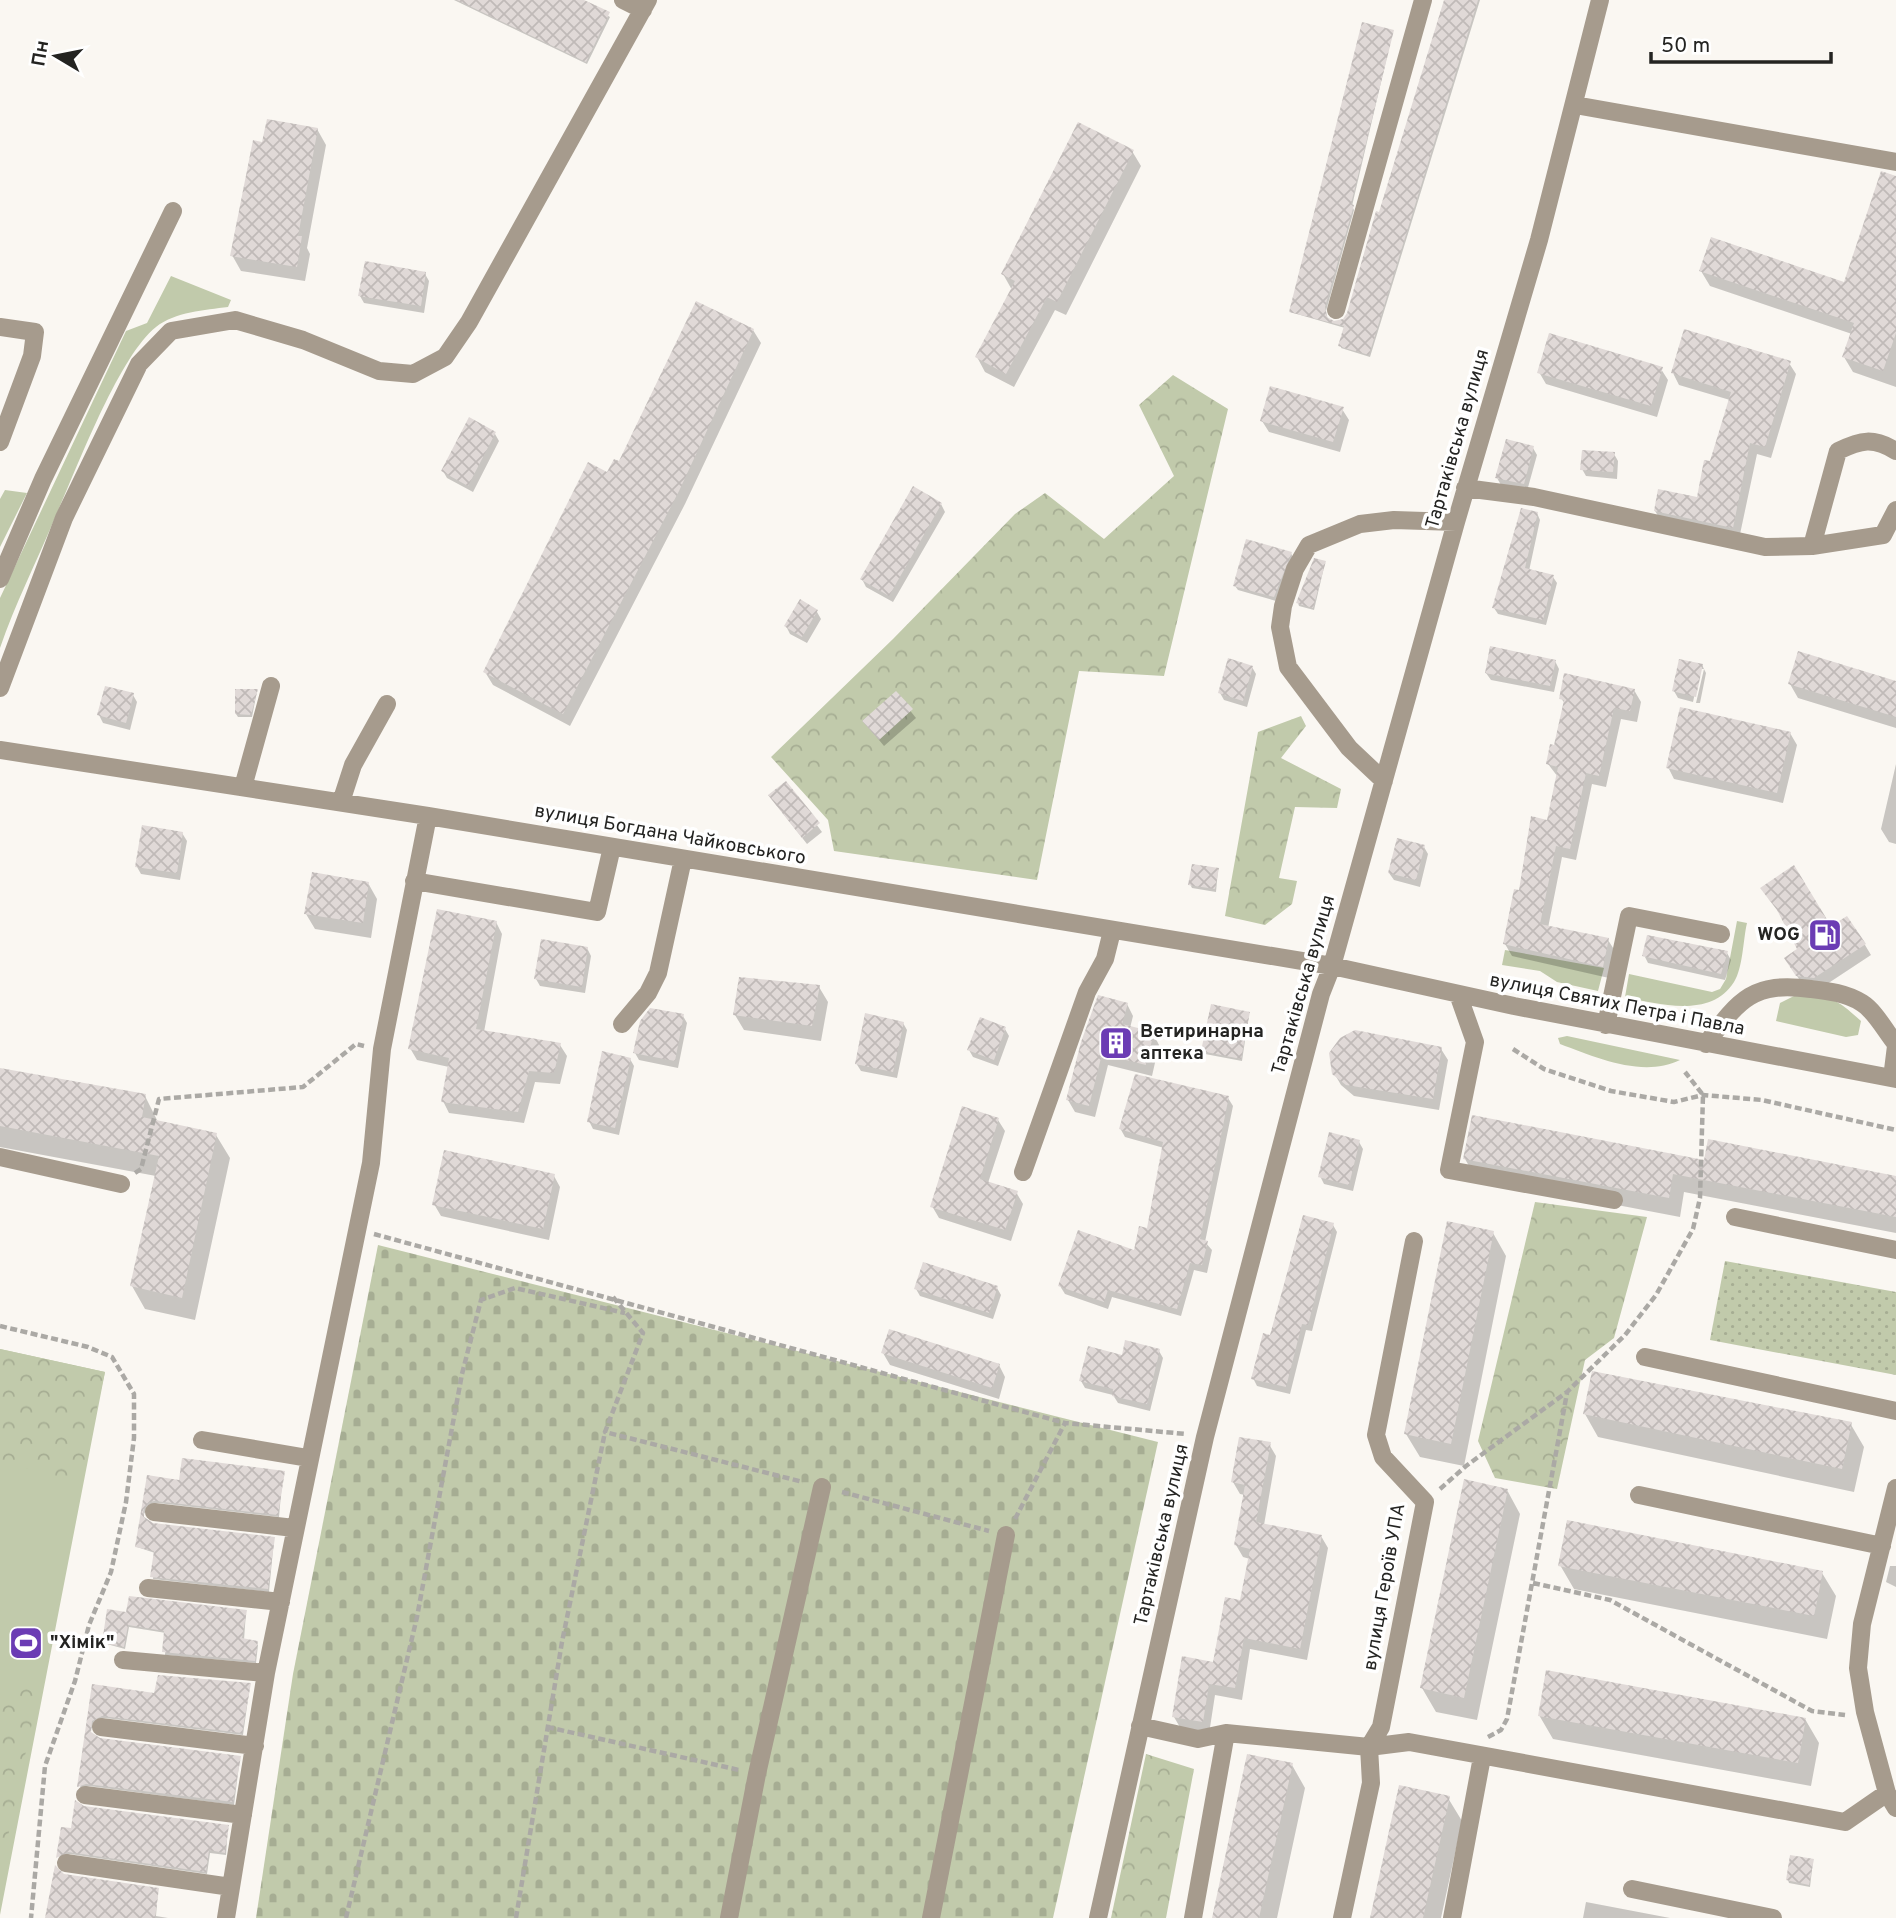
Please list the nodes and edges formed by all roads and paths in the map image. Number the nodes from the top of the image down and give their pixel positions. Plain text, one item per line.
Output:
1 (623, 0) edge
2 (1423, 0) edge
3 (1600, 0) edge
4 (646, 5) edge
5 (1575, 105) junction
6 (1896, 162) edge
7 (173, 211) dead end
8 (1336, 310) dead end
9 (0, 327) edge
10 (0, 442) edge
11 (1896, 451) edge
12 (1465, 488) junction
13 (1896, 510) edge
14 (1456, 522) junction
15 (1812, 546) junction
16 (0, 579) edge
17 (271, 685) dead end
18 (0, 688) edge
19 (387, 704) dead end
20 (0, 750) edge
21 (1384, 781) junction
22 (243, 787) junction
23 (341, 802) junction
24 (428, 816) junction
25 (612, 847) junction
26 (683, 859) junction
27 (415, 881) junction
28 (1112, 931) junction
29 (1721, 934) dead end
30 (1332, 966) junction
31 (1458, 994) junction
32 (622, 1024) dead end
33 (1606, 1024) junction
34 (1706, 1044) junction
35 (1896, 1045) edge
36 (382, 1049) junction
37 (1513, 1049) dead end
38 (1685, 1072) dead end
39 (1894, 1078) edge
40 (1703, 1095) junction
41 (1896, 1130) edge
42 (0, 1157) edge
43 (1023, 1172) dead end
44 (121, 1184) joint
45 (1614, 1200) dead end
46 (1735, 1217) dead end
47 (356, 1229) junction
48 (1414, 1241) dead end
49 (1896, 1250) edge
50 (613, 1297) junction
51 (626, 1313) junction
52 (0, 1326) edge
53 (1646, 1357) dead end
54 (1567, 1392) junction
55 (1896, 1411) edge
56 (1065, 1423) junction
57 (605, 1432) junction
58 (1205, 1437) junction
59 (202, 1440) dead end
60 (308, 1458) junction
61 (822, 1487) junction
62 (1896, 1488) edge
63 (1639, 1495) dead end
64 (1425, 1502) junction
65 (154, 1512) dead end
66 (294, 1528) junction
67 (1006, 1535) junction
68 (1882, 1546) junction
69 (1533, 1583) junction
70 (148, 1588) dead end
71 (281, 1602) junction
72 (123, 1660) dead end
73 (266, 1673) junction
74 (1866, 1717) junction
75 (1140, 1726) junction
76 (101, 1727) dead end
77 (547, 1727) junction
78 (1226, 1733) junction
79 (255, 1746) junction
80 (1369, 1747) junction
81 (1483, 1748) junction
82 (757, 1774) junction
83 (85, 1795) dead end
84 (1892, 1800) edge
85 (243, 1815) junction
86 (66, 1863) dead end
87 (231, 1887) junction
88 (1632, 1889) dead end
89 (31, 1918) edge
90 (226, 1918) edge
91 (346, 1918) edge
92 (516, 1918) edge
93 (729, 1918) edge
94 (931, 1918) edge
95 (1098, 1918) edge
96 (1193, 1918) edge
97 (1342, 1918) edge
98 (1452, 1918) edge
99 (1773, 1918) edge

1 - 4 street
2 - 8 street
3 - 5 street, Тартаківська вулиця
4 - 18 street
5 - 6 street
5 - 12 street, Тартаківська вулиця
7 - 16 street
9 - 10 street
11 - 15 street
12 - 14 street, Тартаківська вулиця
12 - 15 street
13 - 15 street
14 - 21 street, Тартаківська вулиця
14 - 21 street
17 - 22 street
19 - 23 street
20 - 22 street, вулиця Богдана Чайковського
21 - 30 street, Тартаківська вулиця
22 - 23 street, вулиця Богдана Чайковського
23 - 24 street, вулиця Богдана Чайковського
24 - 25 street, вулиця Богдана Чайковського
24 - 27 street
25 - 26 street, вулиця Богдана Чайковського
25 - 27 street
26 - 28 street, вулиця Богдана Чайковського
26 - 32 street
27 - 36 street
28 - 30 street, вулиця Богдана Чайковського
28 - 43 street
29 - 33 street
30 - 31 street, вулиця Святих Петра і Павла
30 - 58 street, Тартаківська вулиця
31 - 33 street, вулиця Святих Петра і Павла
31 - 45 street
33 - 34 street, вулиця Святих Петра і Павла
34 - 35 street
34 - 39 street, вулиця Святих Петра і Павла
35 - 39 street
36 - 44 path
36 - 47 street
37 - 40 path
38 - 40 path
40 - 41 path
40 - 54 path
42 - 44 street
46 - 49 street
47 - 50 path
47 - 60 street
48 - 64 street, вулиця Героїв УПА
50 - 51 path
50 - 56 path
51 - 57 path
51 - 91 path
52 - 89 path
53 - 55 street
54 - 64 path
54 - 69 path
56 - 58 path
56 - 67 path
57 - 61 path
57 - 77 path
58 - 75 street, Тартаківська вулиця
59 - 60 street
60 - 66 street
61 - 67 path
61 - 82 street
62 - 68 street
63 - 68 street
64 - 80 street, вулиця Героїв УПА
65 - 66 street
66 - 71 street
67 - 94 street
68 - 74 street
69 - 74 path
69 - 81 path
70 - 71 street
71 - 73 street
72 - 73 street
73 - 79 street
74 - 84 street
75 - 78 street
75 - 95 street, Тартаківська вулиця
76 - 79 street
77 - 82 path
77 - 92 path
78 - 80 street
78 - 96 street
79 - 85 street
80 - 81 street
80 - 97 street, вулиця Героїв УПА
81 - 84 street
81 - 98 street
82 - 93 street
83 - 85 street
85 - 87 street
86 - 87 street
87 - 90 street
88 - 99 street

